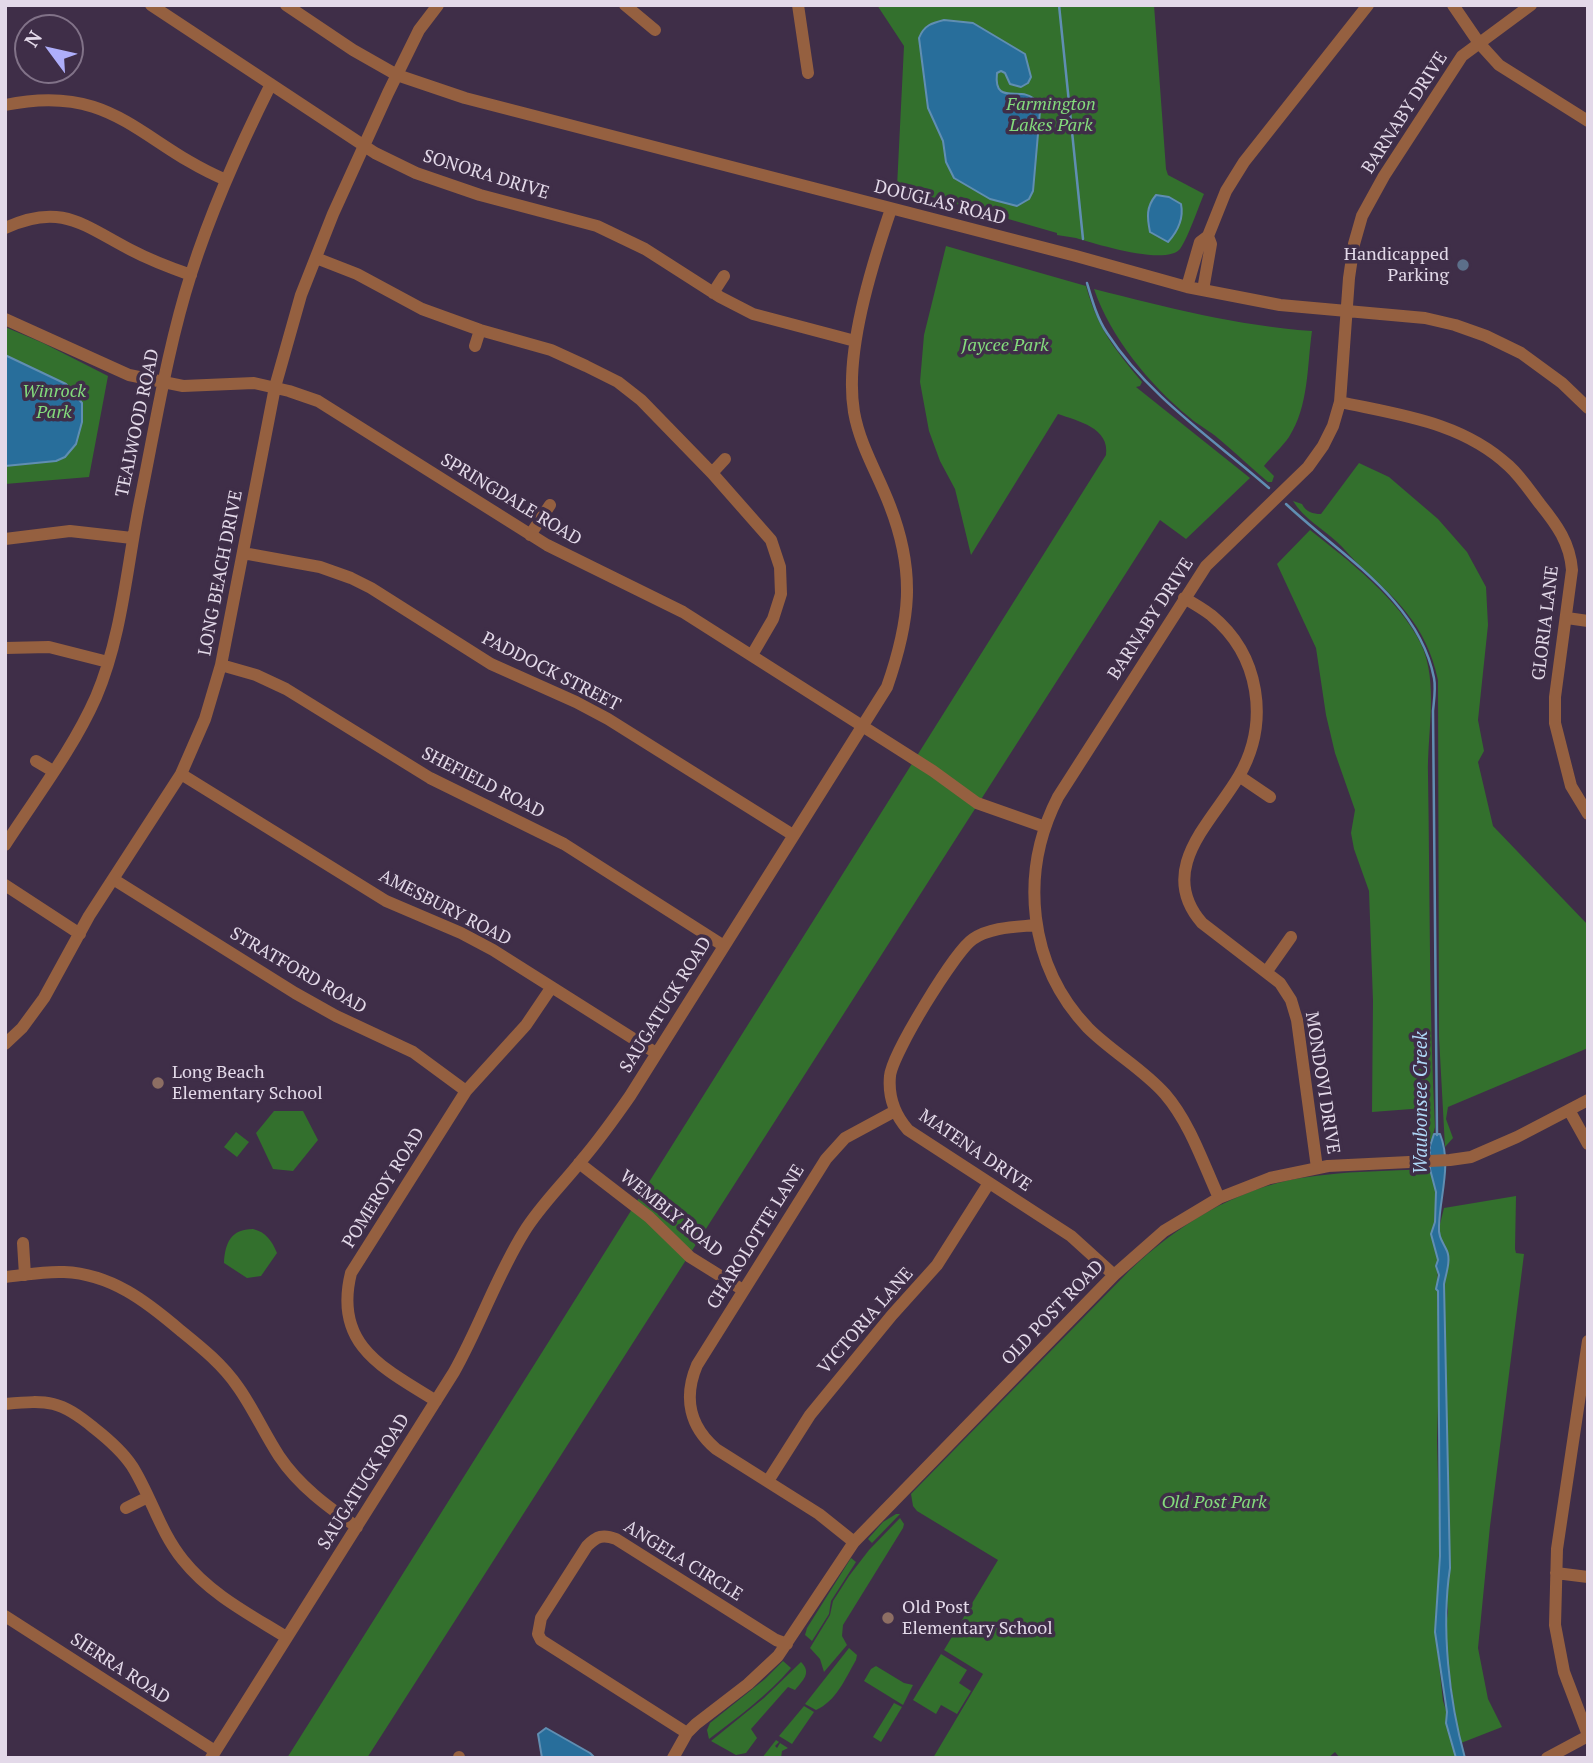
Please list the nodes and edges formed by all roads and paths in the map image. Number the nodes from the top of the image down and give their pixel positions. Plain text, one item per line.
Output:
1 (151, 5) edge
2 (286, 5) edge
3 (438, 5) edge
4 (625, 5) edge
5 (799, 5) edge
6 (1368, 5) edge
7 (1453, 5) edge
8 (1531, 5) edge
9 (655, 30) dead end
10 (1479, 43) junction
11 (808, 73) dead end
12 (397, 75) junction
13 (271, 85) junction
14 (5, 105) edge
15 (1588, 121) edge
16 (365, 144) junction
17 (226, 180) junction
18 (891, 209) junction
19 (5, 228) edge
20 (1208, 236) junction
21 (316, 258) junction
22 (191, 275) junction
23 (724, 276) dead end
24 (1187, 287) junction
25 (1203, 290) junction
26 (713, 293) junction
27 (1348, 312) junction
28 (5, 319) edge
29 (480, 330) junction
30 (855, 341) junction
31 (475, 346) dead end
32 (164, 383) junction
33 (275, 387) junction
34 (1340, 402) junction
35 (1588, 408) edge
36 (725, 459) dead end
37 (712, 473) junction
38 (550, 505) dead end
39 (530, 535) junction
40 (132, 538) junction
41 (5, 539) edge
42 (243, 553) junction
43 (1184, 598) junction
44 (1567, 618) junction
45 (1588, 621) edge
46 (5, 648) edge
47 (752, 655) junction
48 (108, 662) junction
49 (221, 665) junction
50 (862, 726) junction
51 (36, 761) dead end
52 (53, 771) junction
53 (181, 774) junction
54 (1239, 776) junction
55 (1270, 797) dead end
56 (1588, 814) edge
57 (1045, 827) junction
58 (793, 835) junction
59 (5, 845) edge
60 (113, 879) junction
61 (5, 885) edge
62 (1036, 925) junction
63 (80, 934) junction
64 (1292, 937) dead end
65 (723, 946) junction
66 (1267, 971) junction
67 (551, 988) junction
68 (5, 1044) edge
69 (656, 1053) junction
70 (466, 1091) junction
71 (1588, 1100) edge
72 (1569, 1110) junction
73 (895, 1111) junction
74 (1588, 1144) edge
75 (579, 1163) junction
76 (1317, 1168) junction
77 (989, 1183) junction
78 (1219, 1198) junction
79 (23, 1242) dead end
80 (25, 1275) junction
81 (1114, 1275) junction
82 (5, 1277) edge
83 (743, 1290) junction
84 (1588, 1341) edge
85 (436, 1401) junction
86 (5, 1404) edge
87 (768, 1481) junction
88 (148, 1497) junction
89 (126, 1508) dead end
90 (358, 1527) junction
91 (854, 1542) junction
92 (1556, 1573) junction
93 (1588, 1577) edge
94 (5, 1616) edge
95 (286, 1637) junction
96 (788, 1644) junction
97 (687, 1734) junction
98 (1588, 1736) edge
99 (213, 1755) edge
100 (673, 1758) edge
101 (1547, 1758) edge

1 - 13 street, SONORA DRIVE
2 - 12 street, DOUGLAS ROAD
3 - 12 street, LONG BEACH DRIVE
4 - 9 street
5 - 11 street
6 - 20 street
7 - 10 street
8 - 10 street, BARNABY DRIVE
10 - 15 street
10 - 27 street, BARNABY DRIVE
12 - 16 street, LONG BEACH DRIVE
12 - 18 street, DOUGLAS ROAD
13 - 16 street, SONORA DRIVE
13 - 17 street, TEALWOOD ROAD
14 - 17 street
16 - 21 street, LONG BEACH DRIVE
16 - 26 street, SONORA DRIVE
17 - 22 street, TEALWOOD ROAD
18 - 24 street, DOUGLAS ROAD
18 - 30 street, SAUGATUCK ROAD
19 - 22 street
20 - 24 street
20 - 25 street
21 - 29 street
21 - 33 street, LONG BEACH DRIVE
22 - 32 street, TEALWOOD ROAD
23 - 26 street
24 - 25 street, DOUGLAS ROAD
25 - 27 street, DOUGLAS ROAD
26 - 30 street, SONORA DRIVE
27 - 34 street, BARNABY DRIVE
27 - 35 street, DOUGLAS ROAD
28 - 32 street, SPRINGDALE ROAD
29 - 31 street
29 - 37 street
30 - 50 street, SAUGATUCK ROAD
32 - 33 street, SPRINGDALE ROAD
32 - 40 street, TEALWOOD ROAD
33 - 39 street, SPRINGDALE ROAD
33 - 42 street, LONG BEACH DRIVE
34 - 43 street, BARNABY DRIVE
34 - 44 street, GLORIA LANE
36 - 37 street
37 - 47 street
38 - 39 street
39 - 47 street, SPRINGDALE ROAD
40 - 41 street
40 - 48 street, TEALWOOD ROAD
42 - 49 street, LONG BEACH DRIVE
42 - 58 street, PADDOCK STREET
43 - 54 street, MONDOVI DRIVE
43 - 57 street, BARNABY DRIVE
44 - 45 street
44 - 56 street, GLORIA LANE
46 - 48 street
47 - 50 street, SPRINGDALE ROAD
48 - 52 street, TEALWOOD ROAD
49 - 53 street, LONG BEACH DRIVE
49 - 65 street, SHEFIELD ROAD
50 - 57 street, SPRINGDALE ROAD
50 - 58 street, SAUGATUCK ROAD
51 - 52 street
52 - 59 street, TEALWOOD ROAD
53 - 60 street, LONG BEACH DRIVE
53 - 67 street, AMESBURY ROAD
54 - 55 street
54 - 66 street, MONDOVI DRIVE
57 - 62 street, BARNABY DRIVE
58 - 65 street, SAUGATUCK ROAD
60 - 63 street, LONG BEACH DRIVE
60 - 70 street, STRATFORD ROAD
61 - 63 street
62 - 73 street, MATENA DRIVE
62 - 78 street, BARNABY DRIVE
63 - 68 street, LONG BEACH DRIVE
64 - 66 street
65 - 69 street, SAUGATUCK ROAD
66 - 76 street, MONDOVI DRIVE
67 - 69 street, AMESBURY ROAD
67 - 70 street, POMEROY ROAD
69 - 75 street, SAUGATUCK ROAD
70 - 85 street, POMEROY ROAD
71 - 72 street, OLD POST ROAD
72 - 74 street
72 - 76 street, OLD POST ROAD
73 - 77 street, MATENA DRIVE
73 - 83 street, CHAROLOTTE LANE
75 - 83 street, WEMBLY ROAD
75 - 85 street, SAUGATUCK ROAD
76 - 78 street, OLD POST ROAD
77 - 81 street, MATENA DRIVE
77 - 87 street, VICTORIA LANE
78 - 81 street, OLD POST ROAD
79 - 80 street
80 - 82 street
80 - 90 street
81 - 91 street, OLD POST ROAD
83 - 87 street, CHAROLOTTE LANE
84 - 92 street
85 - 90 street, SAUGATUCK ROAD
86 - 88 street
87 - 91 street, CHAROLOTTE LANE
88 - 89 street
88 - 95 street
90 - 95 street, SAUGATUCK ROAD
91 - 96 street, OLD POST ROAD
92 - 93 street
92 - 98 street
94 - 99 street, SIERRA ROAD
95 - 99 street, SAUGATUCK ROAD
96 - 97 street, OLD POST ROAD
96 - 97 street, ANGELA CIRCLE
97 - 100 street, OLD POST ROAD
98 - 101 street

